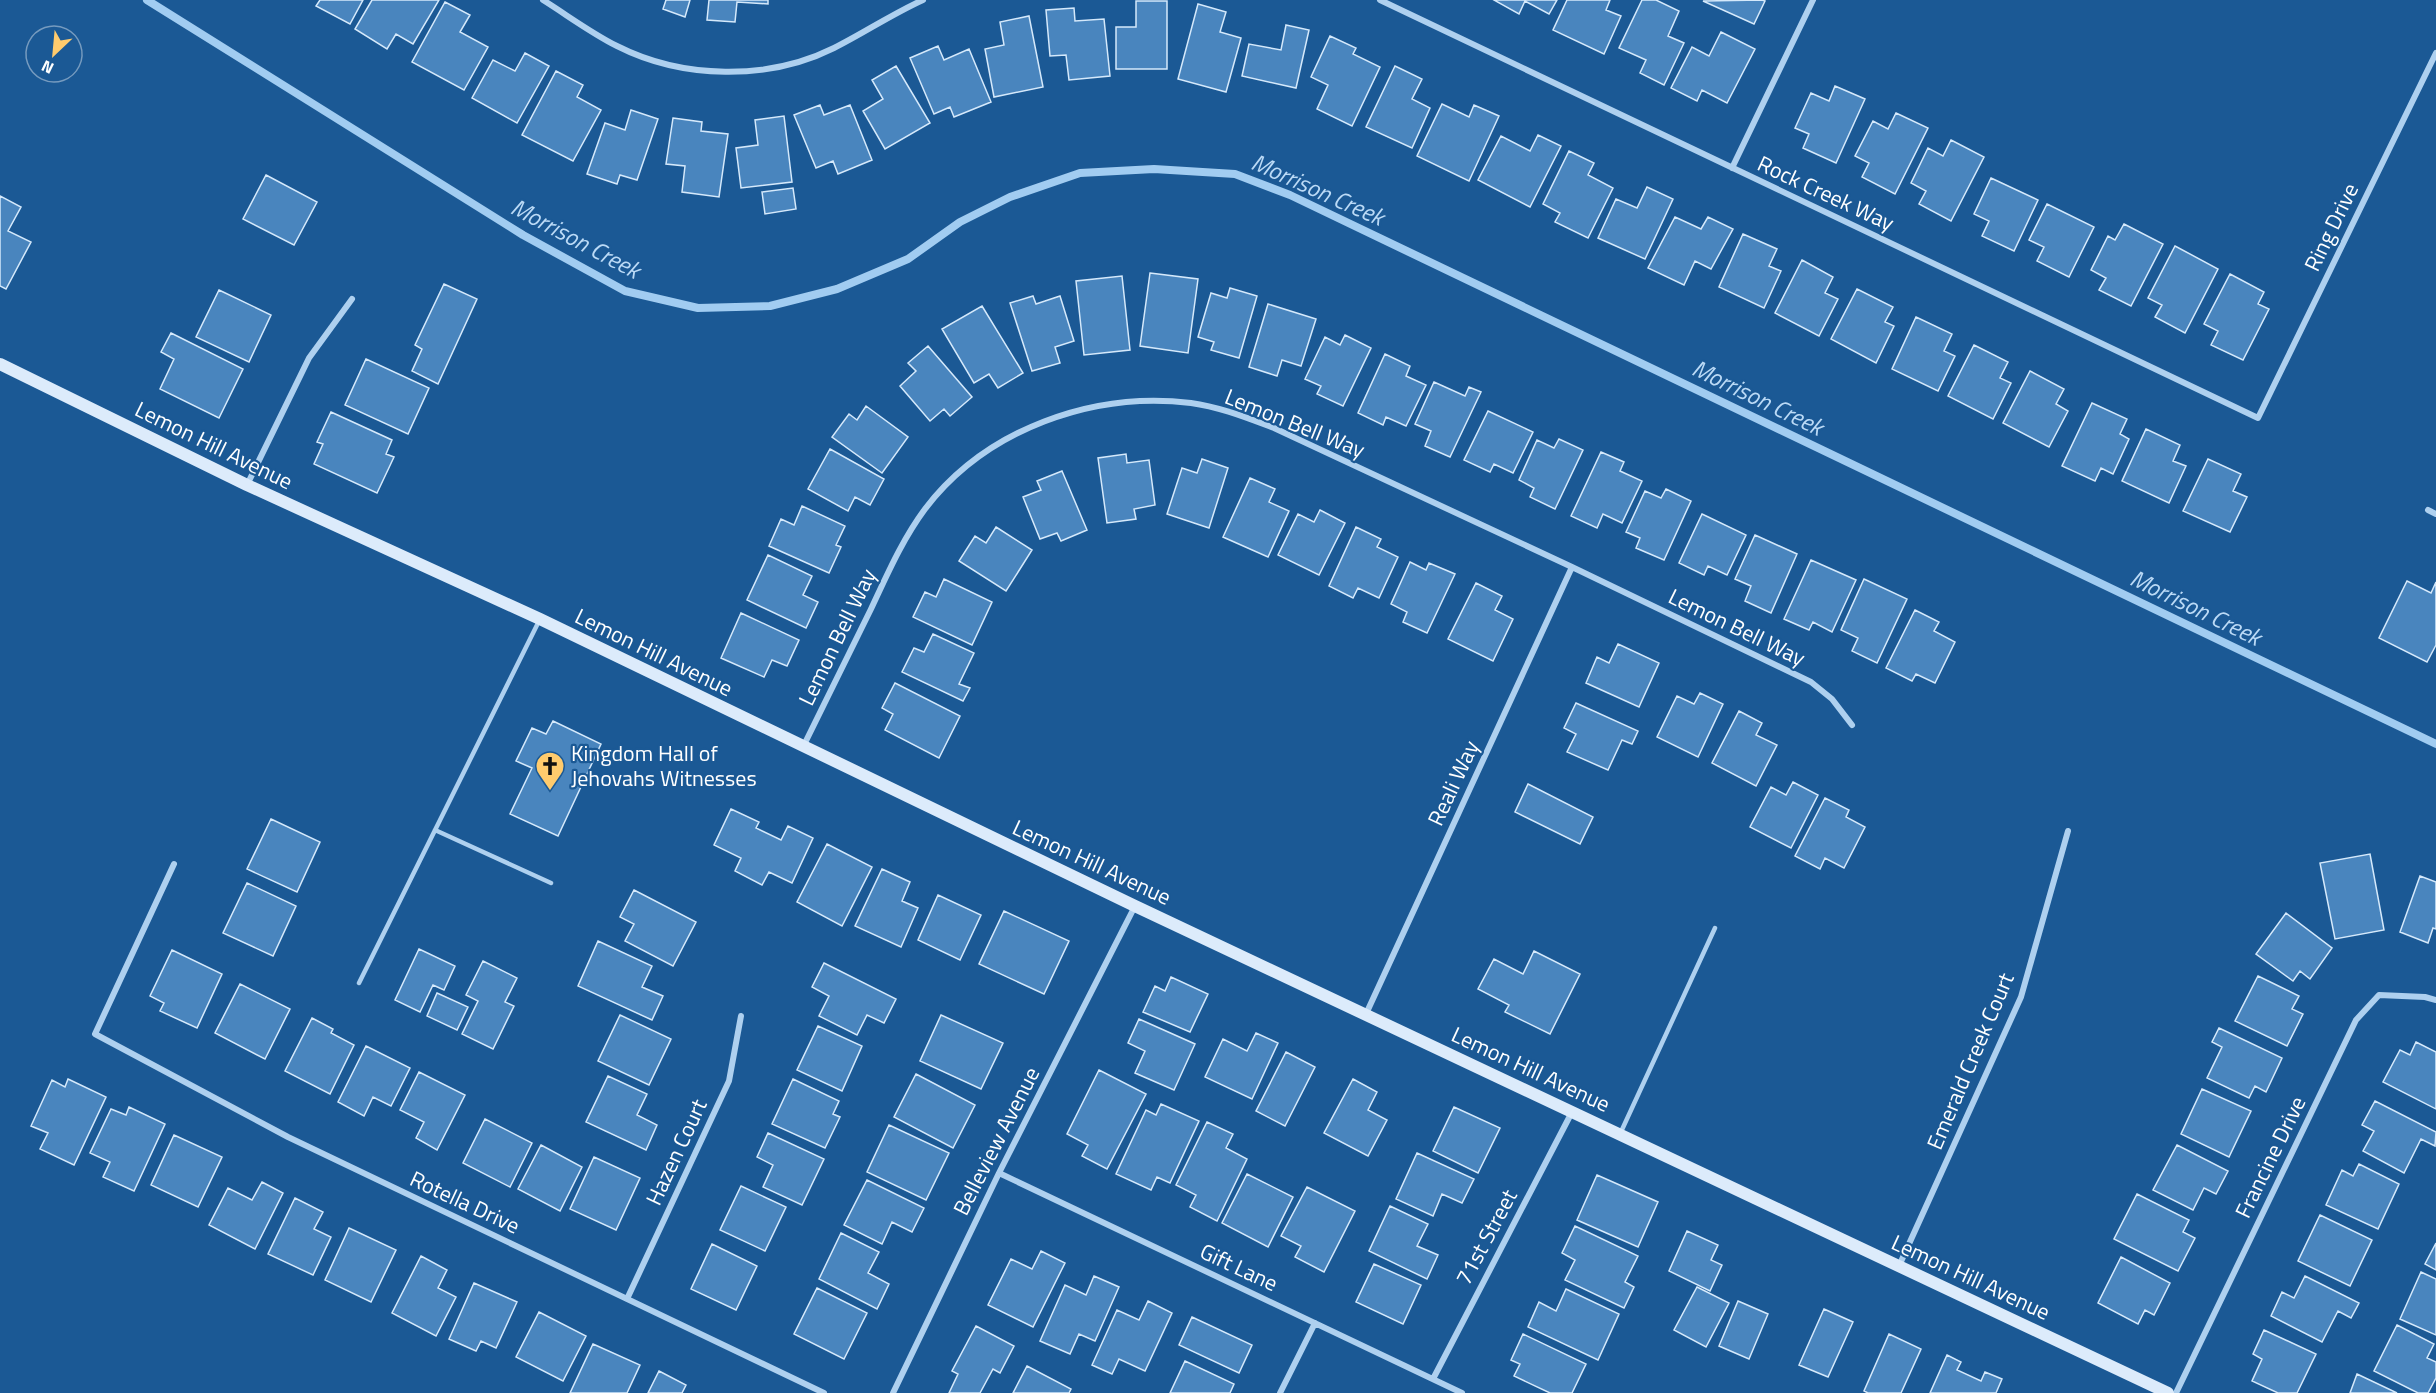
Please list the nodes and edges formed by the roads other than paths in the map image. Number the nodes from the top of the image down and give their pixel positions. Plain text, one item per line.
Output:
1 (543, 0) edge
2 (923, 0) edge
3 (1380, 0) edge
4 (1813, 0) edge
5 (2436, 53) edge
6 (1732, 168) junction
7 (352, 299) dead end
8 (0, 364) edge
9 (2258, 418) joint
10 (247, 485) junction
11 (2428, 510) dead end
12 (2436, 514) edge
13 (1572, 567) junction
14 (540, 620) junction
15 (1852, 725) dead end
16 (803, 748) junction
17 (435, 830) junction
18 (2068, 831) dead end
19 (174, 864) dead end
20 (551, 883) dead end
21 (1135, 906) junction
22 (1715, 928) dead end
23 (359, 983) dead end
24 (2436, 1000) edge
25 (1366, 1014) junction
26 (741, 1016) dead end
27 (1572, 1112) junction
28 (1620, 1134) junction
29 (999, 1173) junction
30 (1899, 1266) junction
31 (627, 1299) junction
32 (1315, 1323) junction
33 (1433, 1379) junction
34 (824, 1393) edge
35 (893, 1393) edge
36 (1280, 1393) edge
37 (1462, 1393) edge
38 (2168, 1393) edge
39 (2176, 1393) edge

1 - 2 street
3 - 6 street, Rock Creek Way
4 - 6 street
5 - 9 street, Ring Drive
6 - 9 street, Rock Creek Way
7 - 10 street
8 - 10 street, Lemon Hill Avenue
10 - 14 street, Lemon Hill Avenue
11 - 12 street
13 - 15 street, Lemon Bell Way
13 - 16 street, Lemon Bell Way
13 - 25 street, Reali Way
14 - 16 street, Lemon Hill Avenue
14 - 17 lane
16 - 21 street, Lemon Hill Avenue
17 - 20 lane
17 - 23 lane
18 - 30 street, Emerald Creek Court
19 - 31 street, Rotella Drive
21 - 25 street, Lemon Hill Avenue
21 - 29 street, Belleview Avenue
22 - 28 lane
24 - 39 street, Francine Drive
25 - 27 street, Lemon Hill Avenue
26 - 31 street, Hazen Court
27 - 28 street, Lemon Hill Avenue
27 - 33 street, 71st Street
28 - 30 street, Lemon Hill Avenue
29 - 32 street, Gift Lane
29 - 35 street, Belleview Avenue
30 - 38 street, Lemon Hill Avenue
31 - 34 street, Rotella Drive
32 - 33 street, Gift Lane
32 - 36 street
33 - 37 street, Gift Lane

